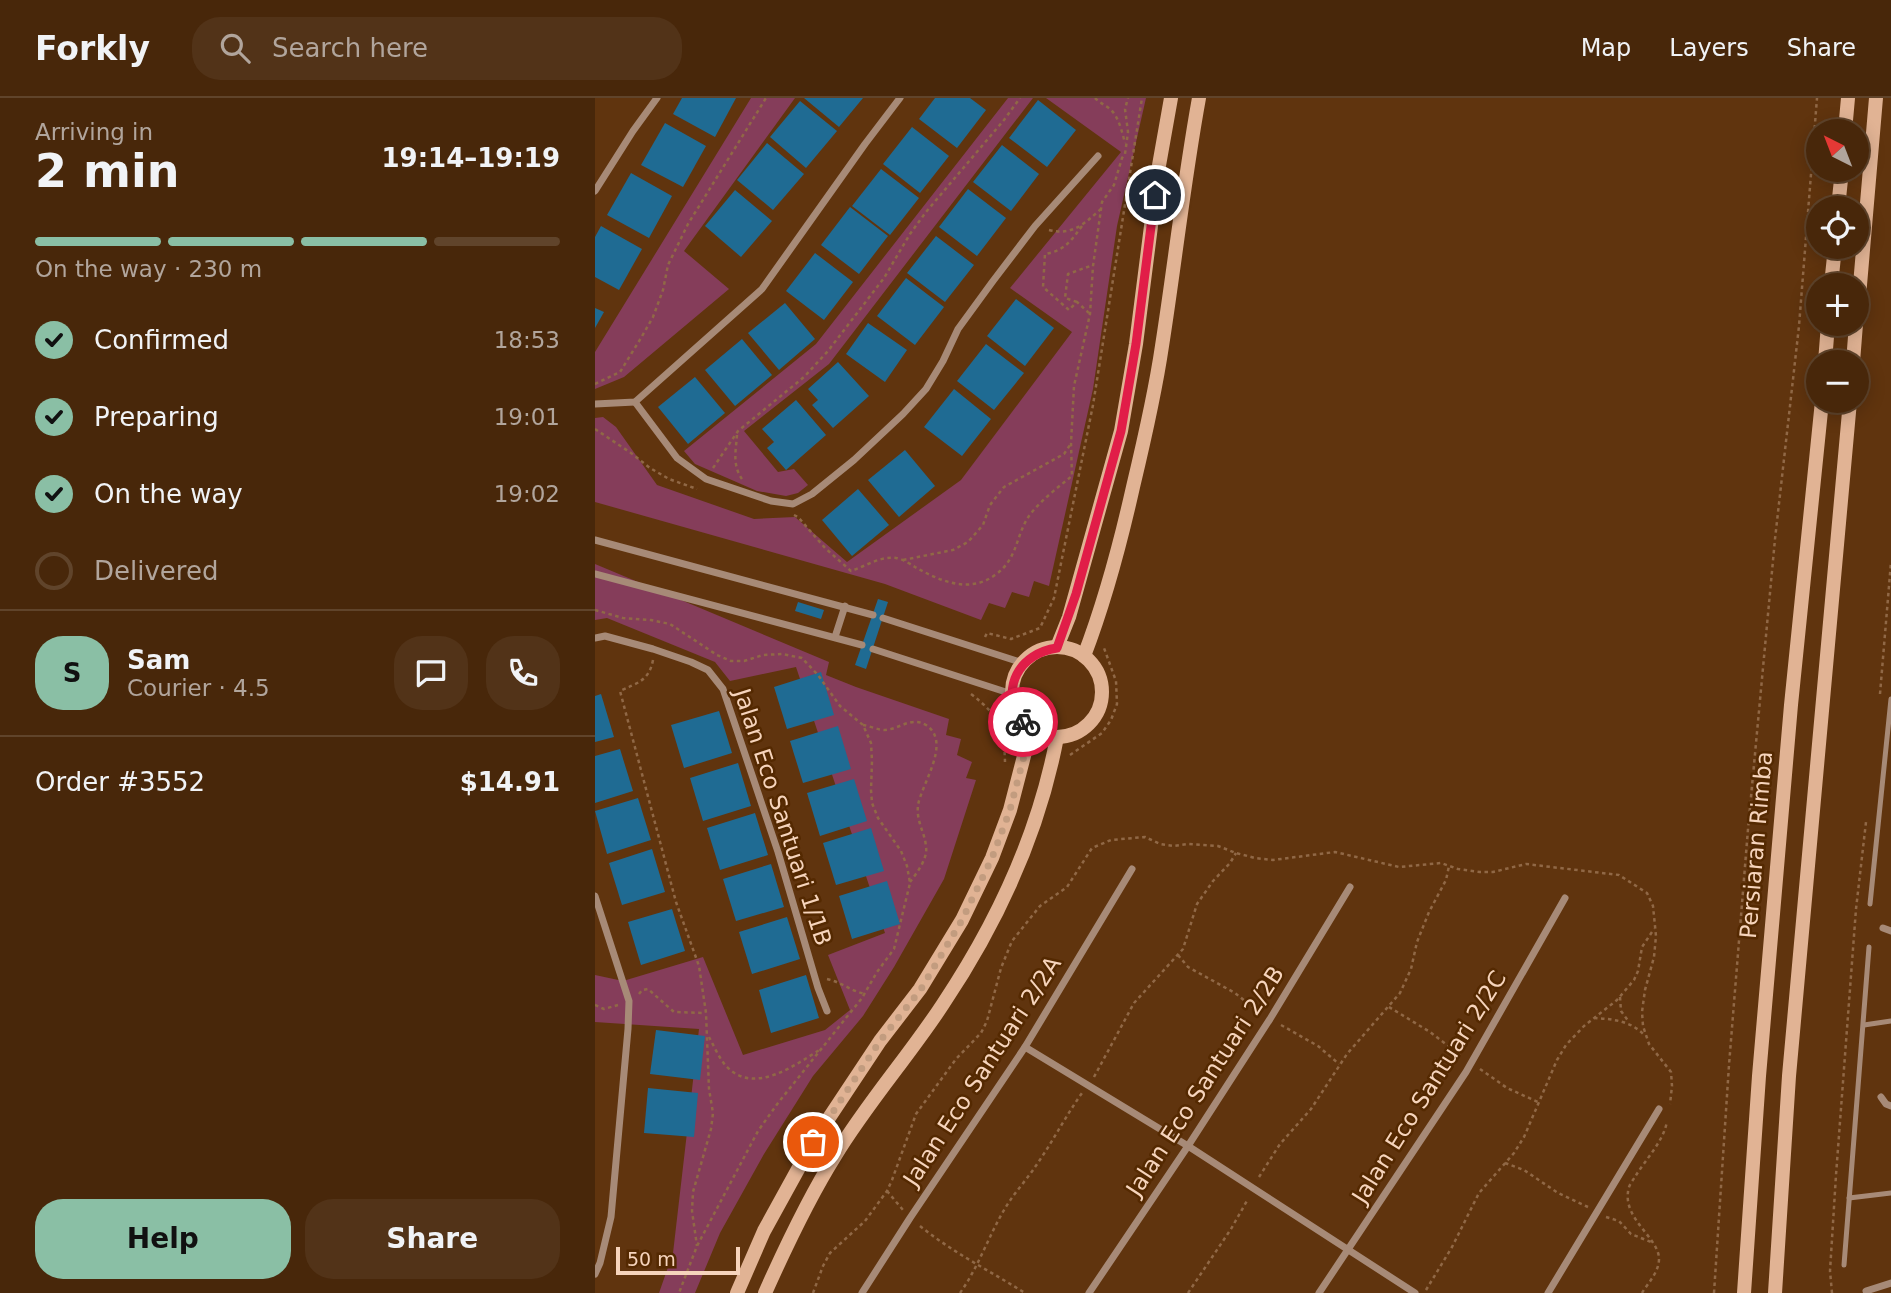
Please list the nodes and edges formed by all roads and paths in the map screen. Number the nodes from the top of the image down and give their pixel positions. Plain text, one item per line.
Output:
1 (657, 98) edge
2 (766, 98) edge
3 (900, 98) edge
4 (1020, 98) edge
5 (1095, 98) edge
6 (1128, 98) edge
7 (1142, 98) edge
8 (1171, 98) edge
9 (1199, 98) edge
10 (1818, 98) edge
11 (1848, 98) edge
12 (1876, 98) edge
13 (1846, 119) edge
14 (1126, 144) junction
15 (1098, 156) dead end
16 (595, 191) edge
17 (1101, 208) junction
18 (1035, 226) junction
19 (1082, 226) junction
20 (1094, 265) junction
21 (1861, 273) edge
22 (1077, 302) junction
23 (1090, 314) junction
24 (595, 384) edge
25 (635, 402) junction
26 (595, 404) edge
27 (1821, 413) edge
28 (1849, 413) edge
29 (595, 429) edge
30 (737, 431) junction
31 (1071, 443) junction
32 (706, 479) junction
33 (702, 490) dead end
34 (745, 492) junction
35 (789, 513) dead end
36 (595, 540) edge
37 (903, 560) junction
38 (1891, 562) edge
39 (595, 574) edge
40 (845, 606) junction
41 (873, 615) dead end
42 (883, 618) dead end
43 (835, 637) junction
44 (595, 638) edge
45 (1102, 642) dead end
46 (862, 645) dead end
47 (1057, 648) junction
48 (653, 649) junction
49 (873, 649) dead end
50 (981, 649) junction
51 (1084, 656) junction
52 (1023, 663) junction
53 (972, 680) junction
54 (1012, 694) junction
55 (1880, 696) dead end
56 (1891, 699) edge
57 (863, 725) dead end
58 (1031, 729) junction
59 (1057, 737) junction
60 (1065, 759) dead end
61 (1005, 774) dead end
62 (1866, 816) dead end
63 (1236, 853) junction
64 (1449, 866) junction
65 (1132, 869) dead end
66 (910, 883) dead end
67 (1350, 887) dead end
68 (595, 895) edge
69 (1565, 898) dead end
70 (1870, 904) dead end
71 (1655, 928) junction
72 (1869, 947) dead end
73 (1178, 955) junction
74 (814, 975) junction
75 (865, 994) dead end
76 (1620, 997) junction
77 (629, 1001) junction
78 (595, 1005) edge
79 (827, 1011) dead end
80 (706, 1013) junction
81 (1594, 1018) junction
82 (1270, 1019) junction
83 (1891, 1021) edge
84 (1631, 1025) junction
85 (1864, 1025) junction
86 (707, 1034) junction
87 (1646, 1037) junction
88 (1025, 1047) junction
89 (823, 1048) dead end
90 (1340, 1065) junction
91 (1089, 1085) junction
92 (1881, 1097) dead end
93 (1891, 1105) edge
94 (1659, 1109) dead end
95 (1669, 1110) dead end
96 (1668, 1118) dead end
97 (1188, 1146) junction
98 (1505, 1163) junction
99 (1253, 1189) junction
100 (887, 1191) junction
101 (1891, 1193) edge
102 (1849, 1198) junction
103 (1597, 1211) junction
104 (910, 1218) junction
105 (1651, 1242) junction
106 (697, 1246) dead end
107 (1348, 1251) junction
108 (978, 1263) junction
109 (1844, 1265) dead end
110 (595, 1274) edge
111 (1891, 1283) edge
112 (1866, 1291) dead end
113 (737, 1293) edge
114 (765, 1293) edge
115 (813, 1293) edge
116 (863, 1293) edge
117 (960, 1293) edge
118 (1025, 1293) edge
119 (1089, 1293) edge
120 (1188, 1293) edge
121 (1319, 1293) edge
122 (1415, 1293) edge
123 (1425, 1293) edge
124 (1548, 1293) edge
125 (1642, 1293) edge
126 (1714, 1293) edge
127 (1744, 1293) edge
128 (1775, 1293) edge
129 (1832, 1293) edge

1 - 16 street
2 - 24 path
3 - 25 street
4 - 30 path
5 - 14 path
6 - 14 path
7 - 50 path
8 - 47 street
9 - 51 street
10 - 126 path
11 - 13 street
12 - 21 street
14 - 17 path
15 - 18 street
17 - 19 path
17 - 20 path
18 - 19 path
18 - 34 street
19 - 22 path
20 - 22 path
20 - 23 path
22 - 23 path
23 - 31 path
25 - 26 street
25 - 32 street
27 - 127 street, Persiaran Rimba
28 - 128 street
29 - 33 path
30 - 32 path
30 - 34 path
31 - 37 path
31 - 37 path
32 - 34 street
35 - 37 path
36 - 40 street
38 - 55 path
39 - 43 street
40 - 41 street
40 - 43 street
42 - 50 street
43 - 46 street
44 - 48 street, Jalan Eco Santuari 1/1B
45 - 60 path
47 - 51 street
47 - 52 street
48 - 74 street, Jalan Eco Santuari 1/1B
48 - 80 path
49 - 53 street
50 - 52 street
51 - 59 street
52 - 54 street
53 - 54 street
53 - 61 path
54 - 58 street
56 - 70 lane
57 - 66 path
58 - 59 street
58 - 113 street
59 - 114 street
62 - 129 path
63 - 64 path
63 - 73 path
63 - 100 path
64 - 71 path
64 - 90 path
65 - 88 street, Jalan Eco Santuari 2/2A
67 - 82 street, Jalan Eco Santuari 2/2B
68 - 77 street
69 - 107 street, Jalan Eco Santuari 2/2C
71 - 76 path
71 - 87 path
72 - 85 lane
73 - 82 path
73 - 91 path
74 - 75 path
74 - 79 street, Jalan Eco Santuari 1/1B
76 - 81 path
76 - 84 path
77 - 78 path
77 - 80 path
77 - 110 street
80 - 86 path
81 - 84 path
81 - 98 path
82 - 90 path
82 - 97 street, Jalan Eco Santuari 2/2B
83 - 85 lane
84 - 87 path
85 - 102 lane
86 - 89 path
86 - 106 path
87 - 95 path
88 - 91 street
88 - 104 street, Jalan Eco Santuari 2/2A
90 - 99 path
91 - 97 street
91 - 108 path
92 - 93 street
94 - 103 street
96 - 105 path
97 - 99 street
97 - 119 street, Jalan Eco Santuari 2/2B
98 - 103 path
98 - 123 path
99 - 107 street
99 - 120 path
100 - 104 path
100 - 115 path
101 - 102 lane
102 - 109 lane
103 - 105 path
103 - 124 street
104 - 108 path
104 - 116 street, Jalan Eco Santuari 2/2A
105 - 125 path
107 - 121 street, Jalan Eco Santuari 2/2C
107 - 122 street
108 - 117 path
108 - 118 path
111 - 112 street

